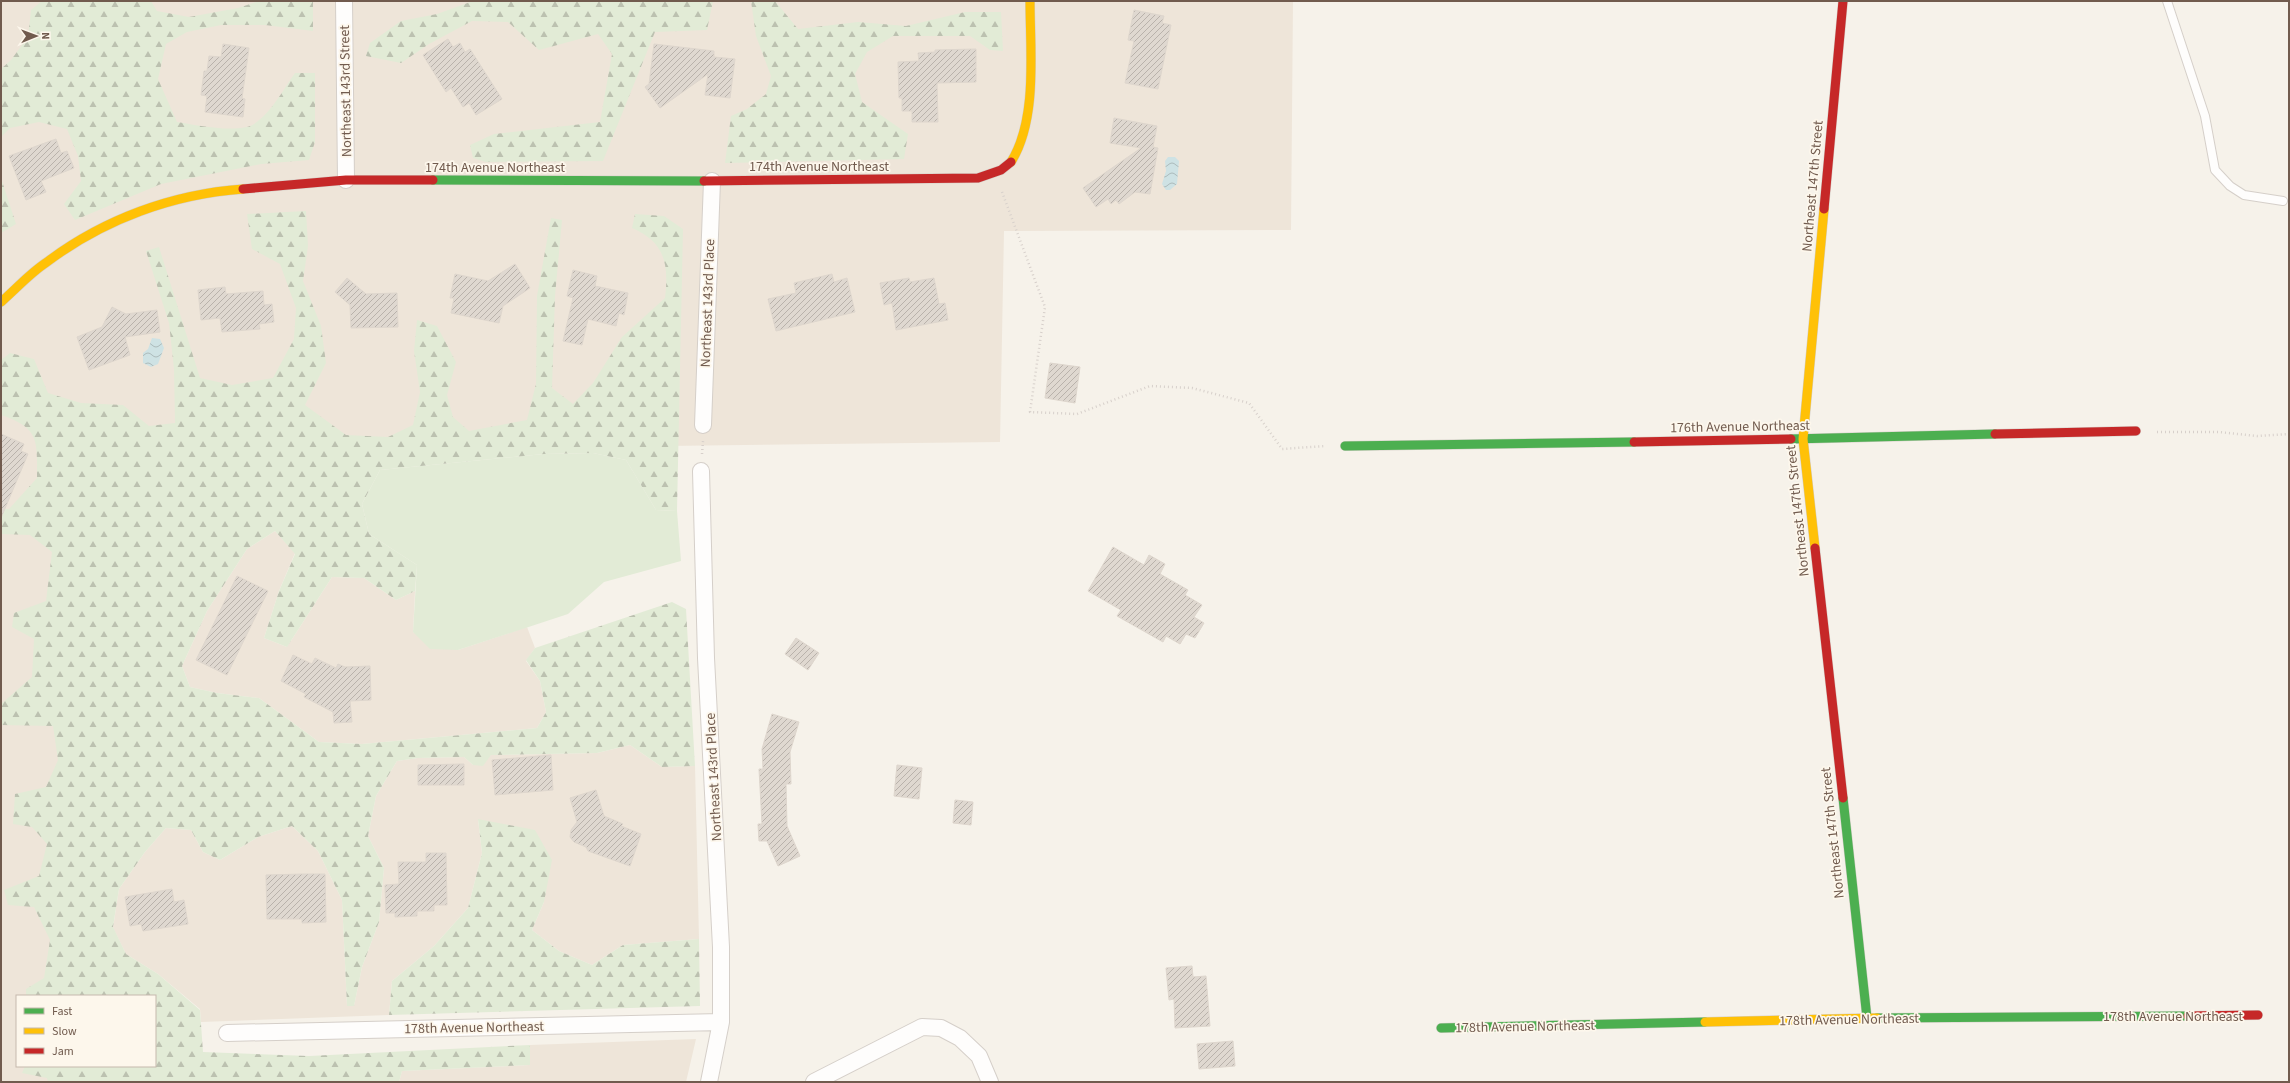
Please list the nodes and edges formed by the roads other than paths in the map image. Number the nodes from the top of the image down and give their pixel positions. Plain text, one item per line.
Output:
1 (344, 1) edge
2 (1030, 1) edge
3 (1843, 1) edge
4 (2167, 1) edge
5 (346, 180) junction
6 (712, 181) junction
7 (2283, 201) dead end
8 (2, 301) edge
9 (703, 425) road end
10 (2136, 432) road end
11 (1803, 439) junction
12 (1345, 446) road end
13 (702, 471) road end
14 (2258, 1015) dead end
15 (1867, 1018) junction
16 (721, 1022) junction
17 (1441, 1028) dead end
18 (227, 1033) dead end
19 (709, 1082) edge
20 (814, 1082) edge
21 (990, 1082) edge

1 - 5 street, Northeast 143rd Street
2 - 6 street, 174th Avenue Northeast
3 - 11 street, Northeast 147th Street
4 - 7 lane
5 - 6 street, 174th Avenue Northeast
5 - 8 street, 174th Avenue Northeast
6 - 9 street, Northeast 143rd Place
10 - 11 street, 176th Avenue Northeast
11 - 12 street, 176th Avenue Northeast
11 - 15 street, Northeast 147th Street
13 - 16 street, Northeast 143rd Place
14 - 15 street, 178th Avenue Northeast
15 - 17 street, 178th Avenue Northeast
16 - 18 street, 178th Avenue Northeast
16 - 19 street, Northeast 143rd Place
20 - 21 street

